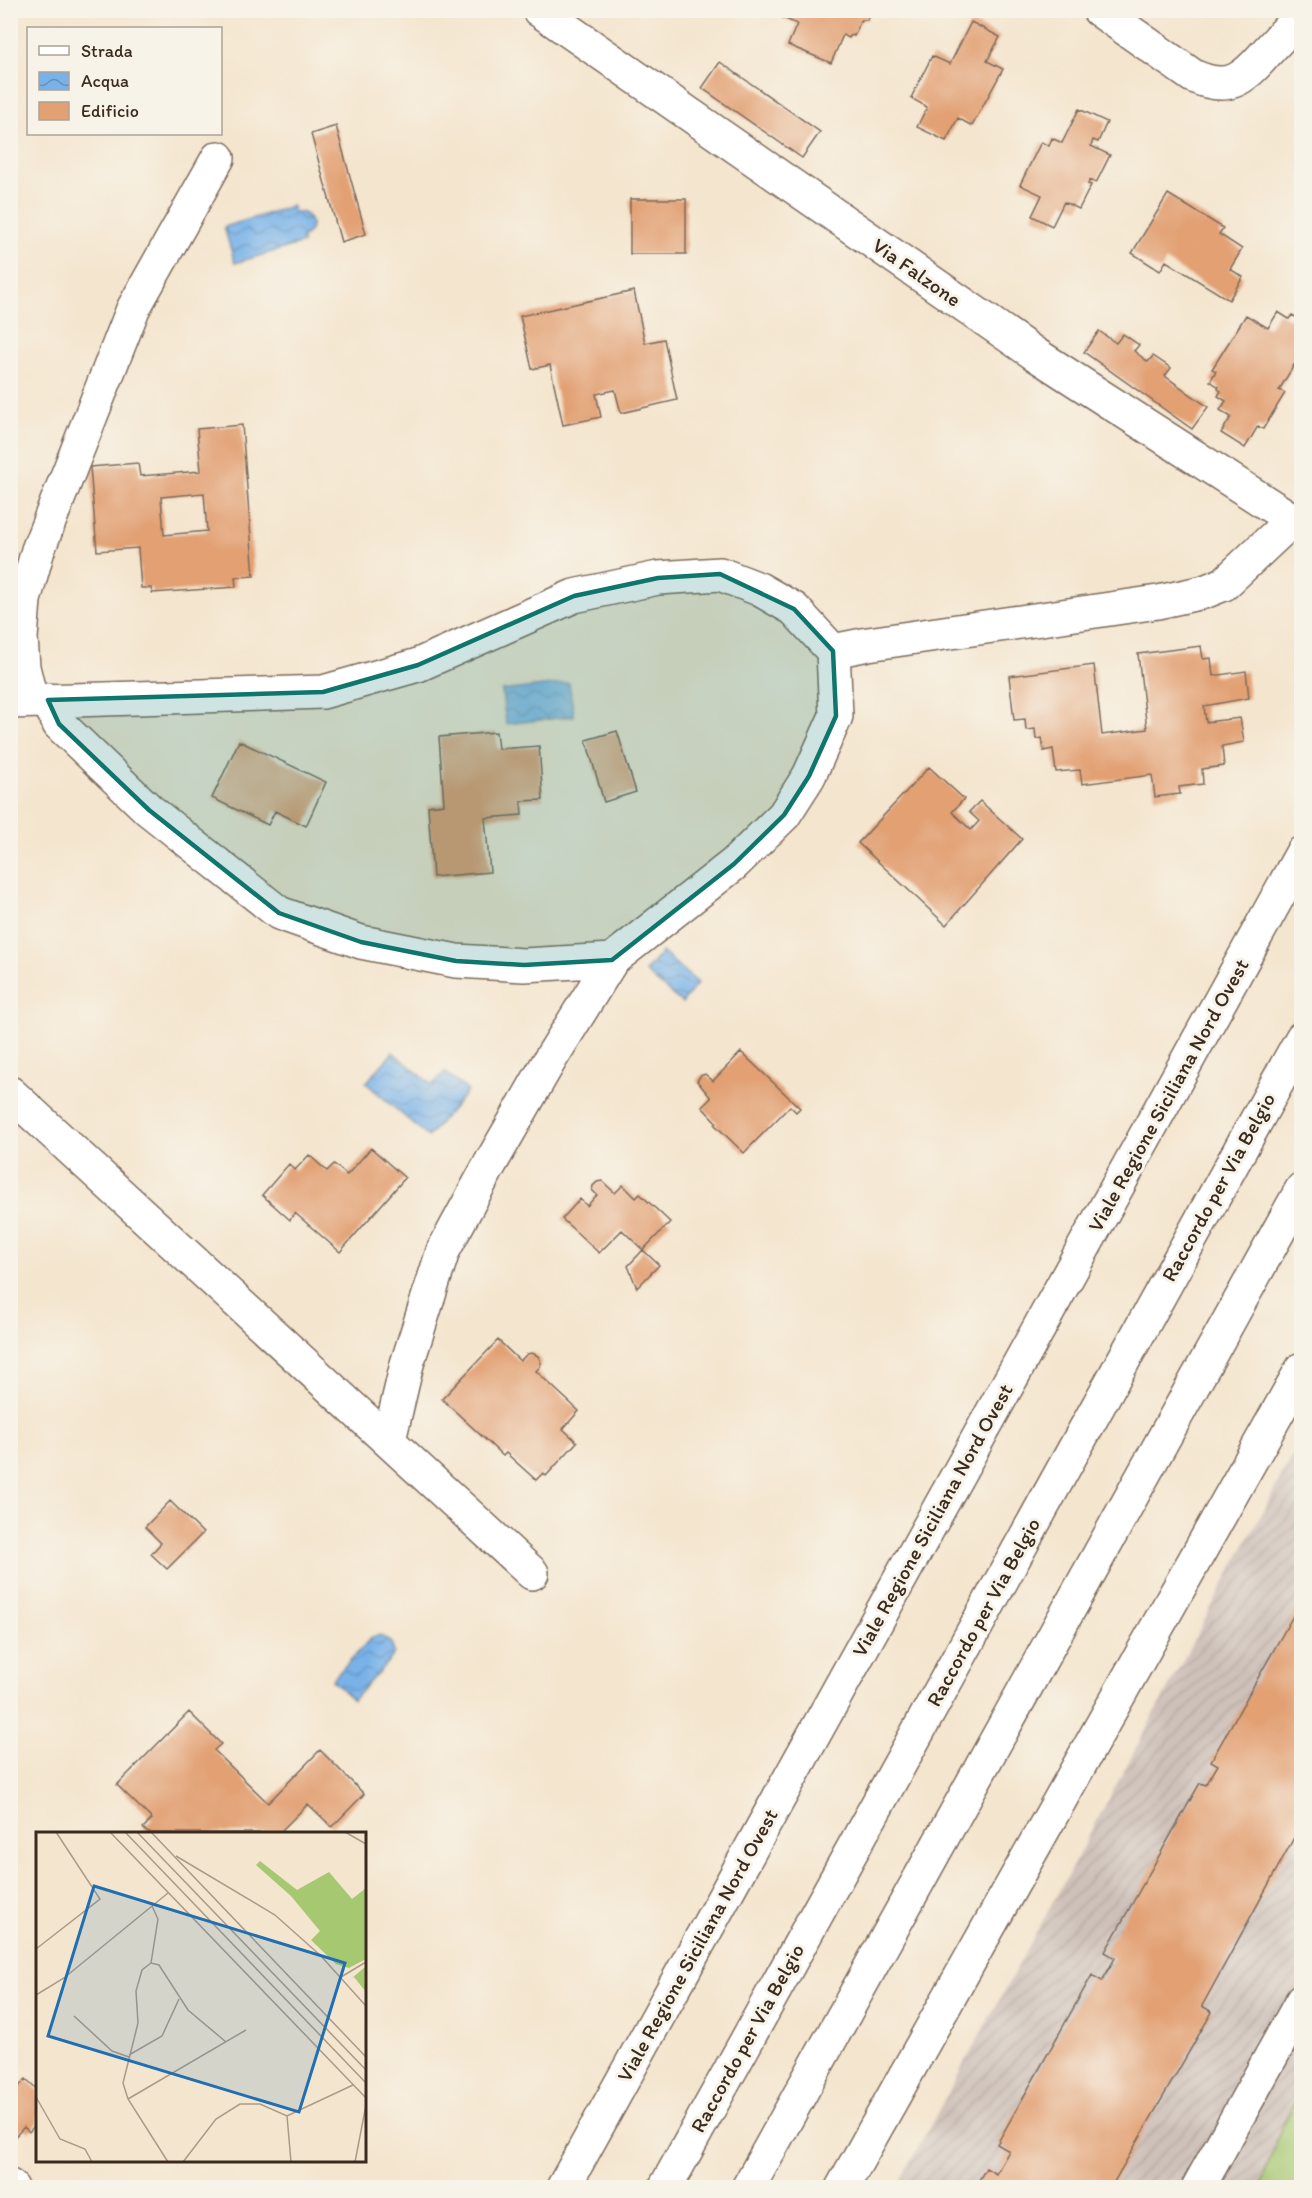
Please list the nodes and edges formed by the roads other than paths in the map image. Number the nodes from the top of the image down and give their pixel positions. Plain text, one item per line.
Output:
1 (539, 10) edge
2 (1099, 10) edge
3 (1302, 14) edge
4 (219, 158) dead end
5 (1297, 523) edge
6 (833, 651) junction
7 (30, 700) edge
8 (1302, 853) edge
9 (612, 960) junction
10 (1302, 1038) edge
11 (10, 1094) edge
12 (1302, 1189) edge
13 (1302, 1369) edge
14 (389, 1440) junction
15 (532, 1574) dead end
16 (1302, 2001) edge
17 (563, 2187) edge
18 (664, 2187) edge
19 (748, 2187) edge
20 (842, 2187) edge
21 (1198, 2187) edge

1 - 5 main road, Via Falzone
2 - 3 main road
4 - 7 main road
5 - 6 main road
6 - 7 main road
6 - 9 main road
7 - 9 main road
8 - 17 main road, Viale Regione Siciliana Nord Ovest
9 - 14 main road
10 - 18 main road, Raccordo per Via Belgio
11 - 14 main road
12 - 19 main road
13 - 20 main road
14 - 15 main road
16 - 21 main road

